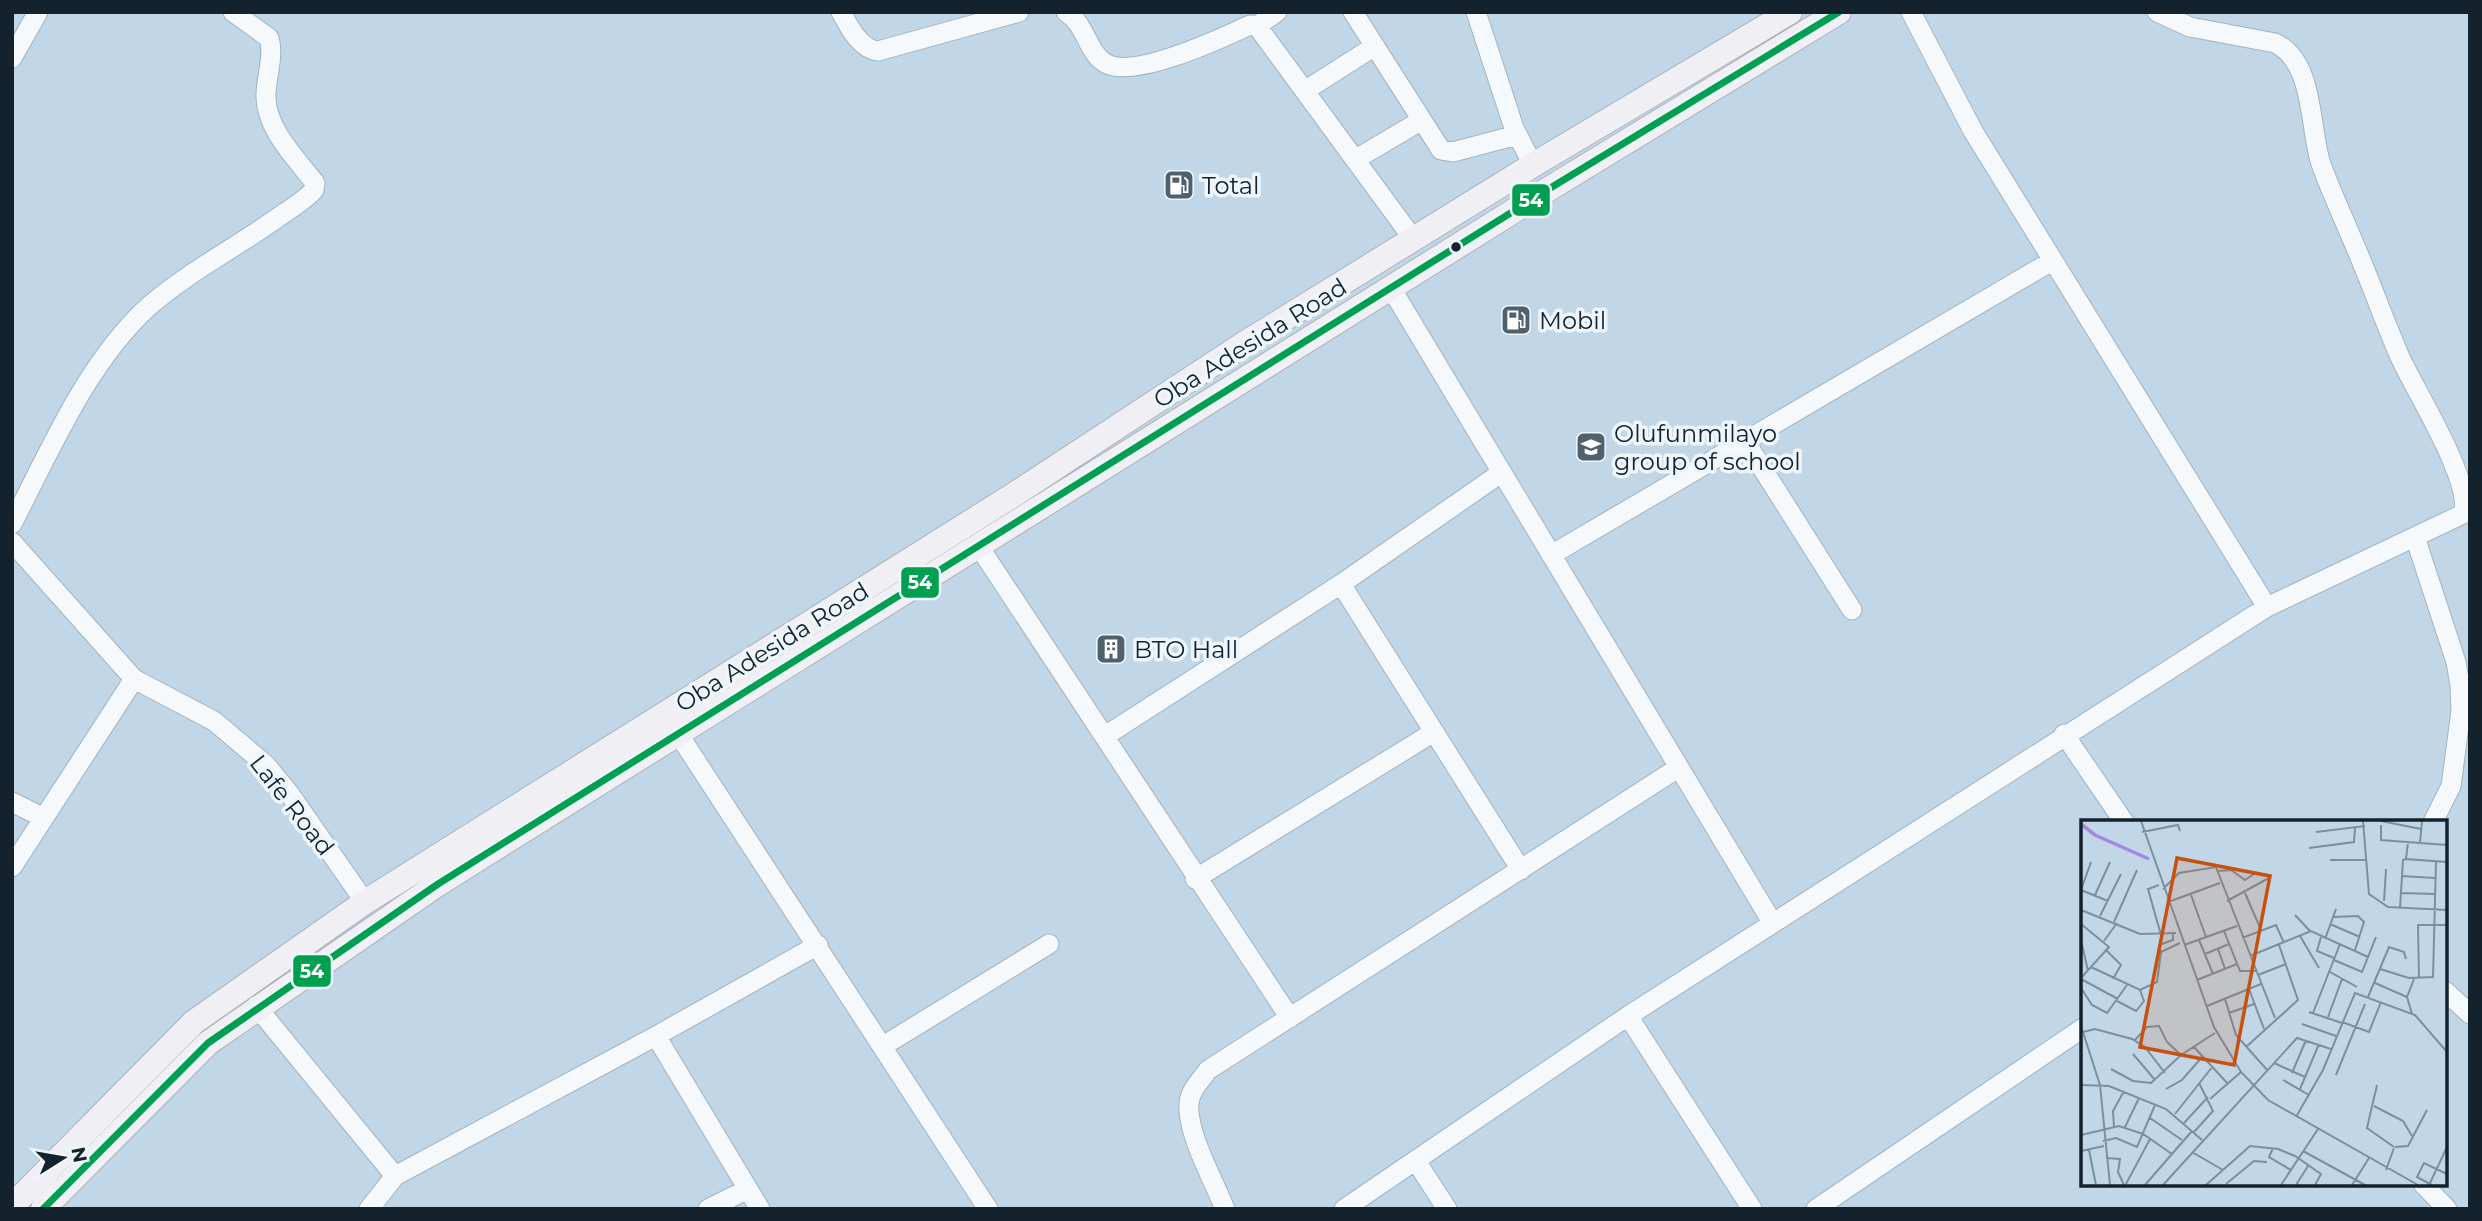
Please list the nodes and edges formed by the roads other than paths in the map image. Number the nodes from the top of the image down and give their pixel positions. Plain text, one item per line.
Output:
1 (38, 12) edge
2 (233, 12) edge
3 (841, 12) edge
4 (1019, 12) edge
5 (1066, 12) edge
6 (1277, 12) edge
7 (1353, 12) edge
8 (1476, 12) edge
9 (1790, 12) edge
10 (1839, 12) edge
11 (1911, 12) edge
12 (2157, 12) edge
13 (1257, 26) junction
14 (1375, 46) junction
15 (12, 58) edge
16 (1306, 90) junction
17 (1422, 120) junction
18 (1517, 135) junction
19 (1356, 159) junction
20 (1533, 165) junction
21 (1414, 240) junction
22 (2052, 261) junction
23 (1391, 288) junction
24 (1745, 441) junction
25 (1501, 473) junction
26 (1015, 494) junction
27 (1029, 515) junction
28 (12, 524) edge
29 (2415, 537) junction
30 (12, 542) edge
31 (978, 545) junction
32 (1551, 555) junction
33 (1341, 584) junction
34 (2267, 607) junction
35 (1852, 610) dead end
36 (134, 679) junction
37 (1434, 732) junction
38 (2063, 734) junction
39 (679, 735) junction
40 (1105, 736) junction
41 (633, 749) junction
42 (1678, 768) junction
43 (12, 802) edge
44 (44, 818) junction
45 (2123, 820) edge
46 (2434, 820) edge
47 (12, 867) edge
48 (1521, 870) junction
49 (1195, 879) junction
50 (365, 902) junction
51 (1772, 922) junction
52 (1049, 944) dead end
53 (818, 945) junction
54 (2447, 992) edge
55 (256, 1006) junction
56 (2470, 1014) edge
57 (1628, 1016) junction
58 (1290, 1018) junction
59 (2081, 1029) edge
60 (656, 1037) junction
61 (884, 1046) junction
62 (1416, 1161) junction
63 (395, 1175) junction
64 (2425, 1186) edge
65 (748, 1189) junction
66 (12, 1206) edge
67 (43, 1209) edge
68 (369, 1209) edge
69 (708, 1209) edge
70 (760, 1209) edge
71 (988, 1209) edge
72 (1225, 1209) edge
73 (1344, 1209) edge
74 (1447, 1209) edge
75 (1752, 1209) edge
76 (1816, 1209) edge
77 (2447, 1209) edge

1 - 15 street
2 - 28 street
3 - 4 street
5 - 13 street
6 - 13 street
7 - 14 street
8 - 18 street
9 - 20 main road, Oba Adesida Road
10 - 23 main road
11 - 22 street
12 - 29 street
13 - 16 street
14 - 16 street
14 - 17 street
16 - 19 street
17 - 18 street
17 - 19 street
18 - 20 street
19 - 21 street
20 - 21 main road, Oba Adesida Road
21 - 26 main road, Oba Adesida Road
22 - 24 street
22 - 34 street
23 - 25 street
23 - 27 main road
24 - 32 street
24 - 35 street
25 - 32 street
25 - 33 street
26 - 27 main road
26 - 41 main road, Oba Adesida Road
27 - 31 main road
29 - 34 street
29 - 46 street
30 - 36 street
31 - 39 main road
31 - 40 street
32 - 42 street
33 - 37 street
33 - 40 street
34 - 38 street
36 - 44 street
36 - 50 street, Lafe Road
37 - 48 street
37 - 49 street
38 - 45 street
38 - 51 street
39 - 41 main road
39 - 53 street
40 - 49 street
41 - 50 main road, Oba Adesida Road
41 - 55 main road
42 - 48 street
42 - 51 street
43 - 44 street
44 - 47 street
48 - 58 street
49 - 58 street
50 - 66 main road, Oba Adesida Road
51 - 57 street
52 - 61 street
53 - 60 street
53 - 61 street
54 - 56 street
55 - 63 street
55 - 67 main road
57 - 62 street
57 - 75 street
58 - 72 street
59 - 76 street
60 - 63 street
60 - 65 street
61 - 71 street
62 - 73 street
62 - 74 street
63 - 68 street
64 - 77 street
65 - 69 street
65 - 70 street

